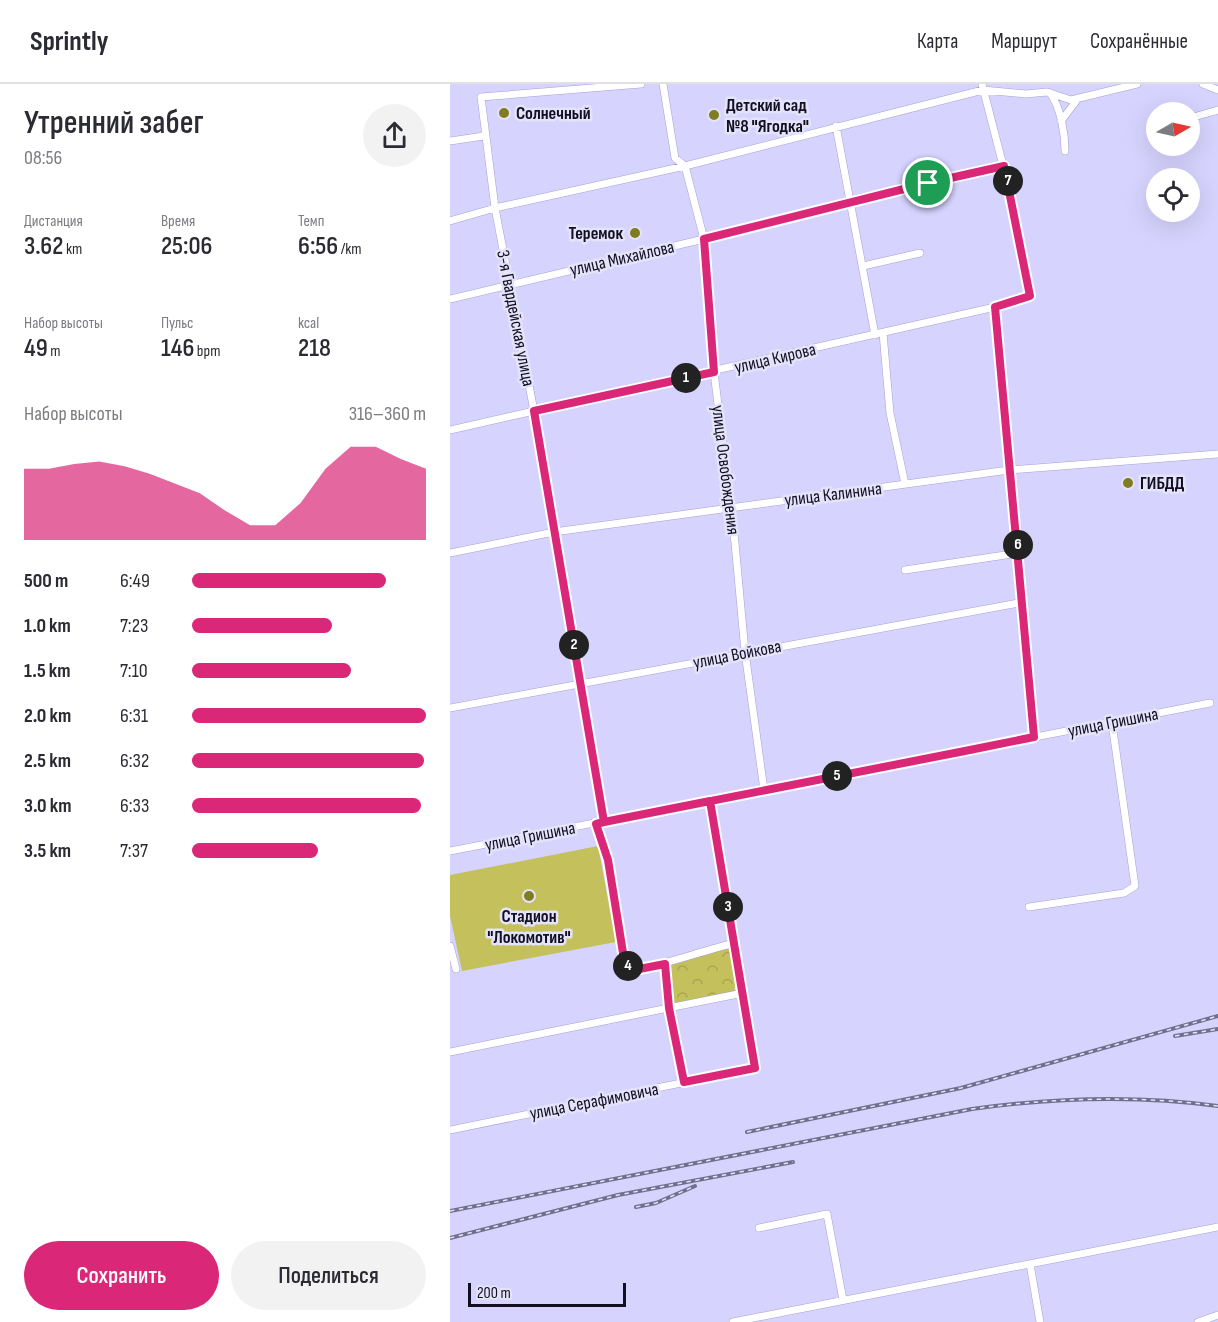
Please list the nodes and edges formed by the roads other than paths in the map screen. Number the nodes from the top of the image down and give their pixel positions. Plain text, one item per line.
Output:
1 (641, 84) edge
2 (663, 84) edge
3 (1137, 84) edge
4 (1203, 84) edge
5 (982, 87) edge
6 (1218, 90) edge
7 (1050, 93) junction
8 (1077, 100) junction
9 (1218, 110) edge
10 (1200, 115) edge
11 (1060, 121) junction
12 (836, 126) junction
13 (484, 136) junction
14 (450, 141) edge
15 (1065, 151) dead end
16 (685, 166) junction
17 (1004, 166) junction
18 (852, 200) junction
19 (495, 208) junction
20 (450, 221) edge
21 (704, 239) junction
22 (920, 253) dead end
23 (863, 266) junction
24 (510, 287) junction
25 (450, 299) edge
26 (995, 307) junction
27 (883, 333) junction
28 (875, 335) junction
29 (714, 372) junction
30 (534, 411) junction
31 (450, 430) edge
32 (1218, 454) edge
33 (1009, 470) junction
34 (905, 484) junction
35 (729, 509) junction
36 (554, 532) junction
37 (450, 553) edge
38 (1019, 553) junction
39 (905, 570) dead end
40 (1024, 602) junction
41 (745, 652) junction
42 (581, 683) junction
43 (1210, 703) dead end
44 (450, 708) edge
45 (1112, 723) junction
46 (1034, 737) junction
47 (764, 790) junction
48 (710, 801) junction
49 (604, 822) junction
50 (596, 824) junction
51 (450, 851) edge
52 (1029, 907) dead end
53 (735, 943) junction
54 (450, 946) edge
55 (665, 964) junction
56 (456, 969) dead end
57 (742, 993) junction
58 (669, 1008) junction
59 (450, 1052) edge
60 (684, 1082) junction
61 (450, 1130) edge
62 (759, 1227) dead end
63 (1218, 1227) edge
64 (1030, 1264) junction
65 (843, 1300) junction
66 (1218, 1315) edge
67 (733, 1322) edge
68 (1040, 1322) edge
69 (1198, 1322) edge

1 - 13 street, 3-я Гвардейская улица
2 - 16 street, улица Освобождения
3 - 8 street
4 - 6 street
5 - 7 street
5 - 12 street
5 - 17 street
7 - 8 street
7 - 11 street
8 - 11 street
9 - 10 street
11 - 15 street
12 - 16 street
12 - 18 street
13 - 14 street
13 - 19 street, 3-я Гвардейская улица
16 - 19 street
16 - 21 street, улица Освобождения
17 - 18 street, улица Михайлова
17 - 26 street, улица Кирова
18 - 21 street, улица Михайлова
18 - 23 street
19 - 20 street
19 - 24 street, 3-я Гвардейская улица
21 - 24 street, улица Михайлова
21 - 29 street, улица Освобождения
22 - 23 street
23 - 28 street
24 - 25 street, улица Михайлова
24 - 30 street, 3-я Гвардейская улица
26 - 27 street, улица Кирова
26 - 33 street
27 - 28 street, улица Кирова
27 - 34 street
28 - 29 street, улица Кирова
29 - 30 street, улица Кирова
29 - 35 street, улица Освобождения
30 - 31 street, улица Кирова
30 - 36 street, 3-я Гвардейская улица
32 - 33 street, улица Калинина
33 - 34 street, улица Калинина
33 - 38 street
34 - 35 street, улица Калинина
35 - 36 street, улица Калинина
35 - 41 street, улица Освобождения
36 - 37 street, улица Калинина
36 - 42 street, 3-я Гвардейская улица
38 - 39 street
38 - 40 street
40 - 41 street, улица Войкова
40 - 46 street
41 - 42 street, улица Войкова
41 - 47 street, улица Освобождения
42 - 44 street, улица Войкова
42 - 49 street, 3-я Гвардейская улица
43 - 45 street, улица Гришина
45 - 46 street, улица Гришина
45 - 52 street
46 - 47 street, улица Гришина
47 - 48 street, улица Гришина
48 - 49 street, улица Гришина
48 - 53 street, улица Серафимовича
49 - 50 street, улица Гришина
50 - 51 street, улица Гришина
50 - 55 street
53 - 55 street
53 - 57 street, улица Серафимовича
54 - 56 street
55 - 58 street
57 - 58 street
57 - 60 street, улица Серафимовича
58 - 59 street
58 - 60 street
60 - 61 street, улица Серафимовича
62 - 65 street
63 - 64 street
64 - 65 street
64 - 68 street
65 - 67 street
66 - 69 street

